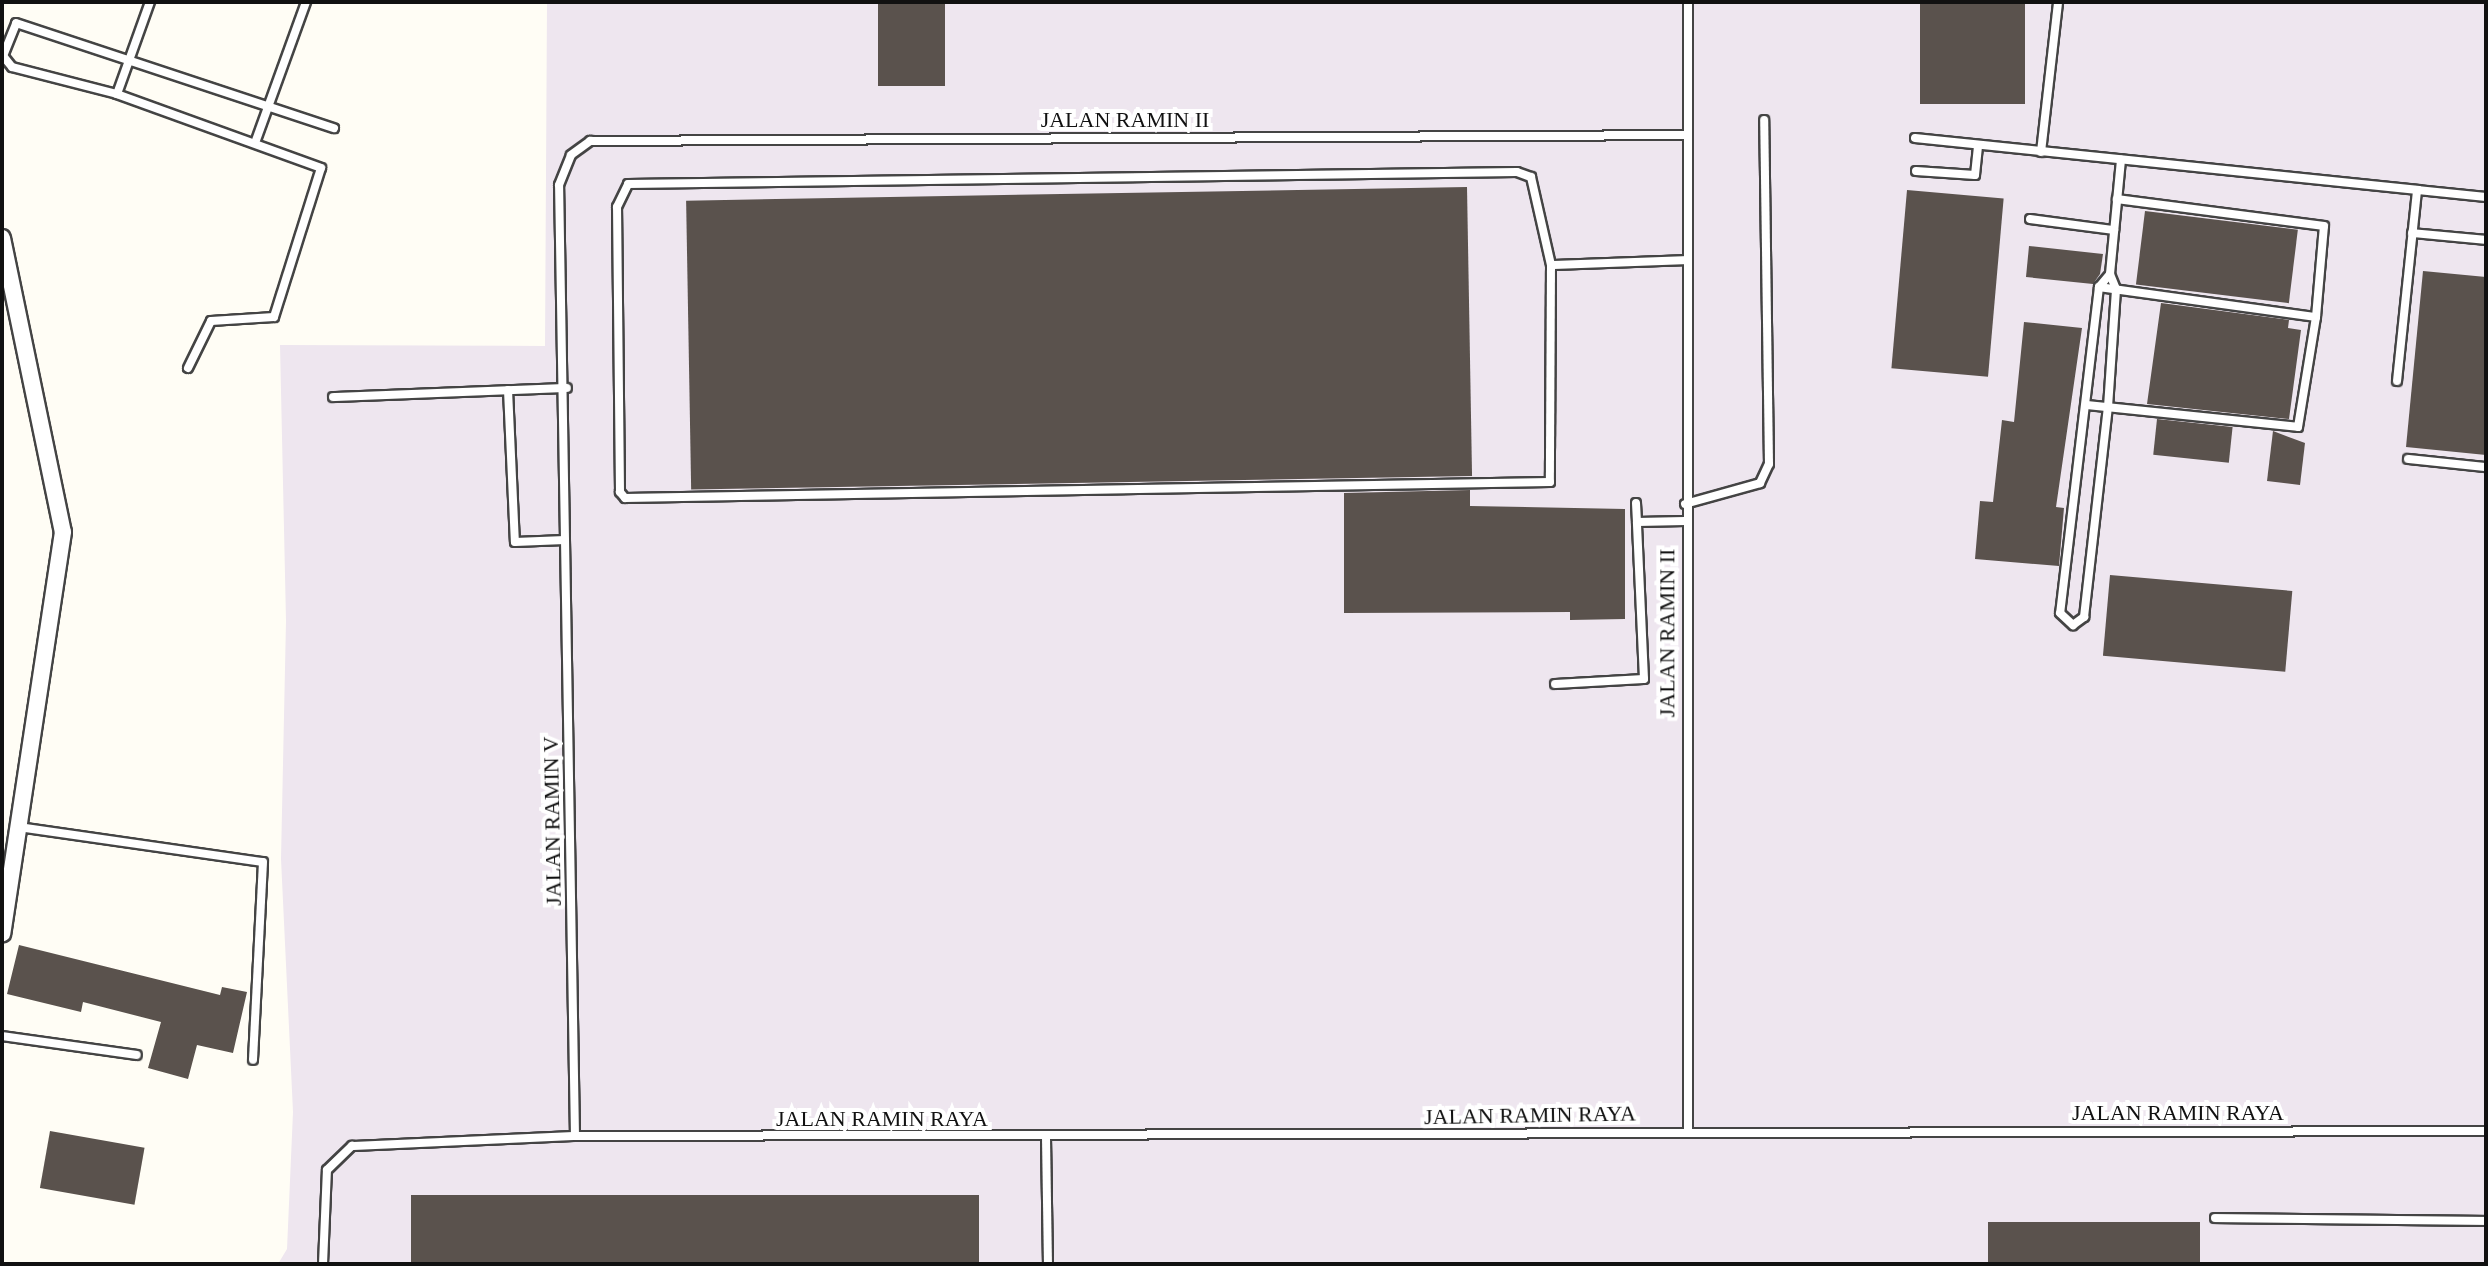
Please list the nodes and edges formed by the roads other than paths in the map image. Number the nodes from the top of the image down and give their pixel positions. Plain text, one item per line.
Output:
1 (150, 2) edge
2 (306, 2) edge
3 (1688, 2) edge
4 (2058, 2) edge
5 (5, 42) edge
6 (130, 56) junction
7 (117, 94) junction
8 (268, 106) junction
9 (1764, 120) dead end
10 (334, 128) dead end
11 (1684, 135) junction
12 (1915, 138) dead end
13 (255, 143) junction
14 (1978, 146) junction
15 (2041, 152) junction
16 (571, 155) joint
17 (2121, 160) junction
18 (1916, 171) dead end
19 (2417, 190) junction
20 (2486, 197) edge
21 (2117, 199) junction
22 (2030, 219) dead end
23 (2114, 230) junction
24 (2412, 233) junction
25 (2, 238) edge
26 (2486, 240) edge
27 (1685, 260) junction
28 (1551, 265) junction
29 (2110, 274) junction
30 (2099, 287) junction
31 (2116, 289) junction
32 (2316, 317) junction
33 (188, 368) dead end
34 (2397, 381) dead end
35 (567, 388) junction
36 (508, 390) junction
37 (333, 397) dead end
38 (2086, 405) junction
39 (2108, 407) junction
40 (2408, 459) dead end
41 (2486, 467) edge
42 (1636, 503) dead end
43 (1685, 504) junction
44 (1685, 521) junction
45 (1637, 522) junction
46 (565, 540) junction
47 (1555, 684) dead end
48 (19, 827) junction
49 (2, 933) edge
50 (2, 1036) edge
51 (137, 1055) dead end
52 (253, 1060) dead end
53 (1688, 1131) junction
54 (2486, 1131) edge
55 (575, 1136) junction
56 (1046, 1138) junction
57 (2215, 1218) dead end
58 (2486, 1221) edge
59 (323, 1264) edge
60 (1048, 1264) edge

1 - 6 lane
2 - 8 lane
3 - 11 lane, JALAN RAMIN II
4 - 15 lane
5 - 6 lane
5 - 7 lane
6 - 7 lane
6 - 8 lane
7 - 13 lane
8 - 10 lane
8 - 13 lane
9 - 43 lane
11 - 16 lane, JALAN RAMIN II
11 - 27 lane, JALAN RAMIN II
12 - 14 lane
13 - 33 lane
14 - 15 lane
14 - 18 lane
15 - 17 lane
16 - 35 lane, JALAN RAMIN V
17 - 19 lane
17 - 21 lane
19 - 20 lane
19 - 24 lane
21 - 23 lane
21 - 32 lane
22 - 23 lane
23 - 29 lane
24 - 26 lane
24 - 34 lane
25 - 48 street
27 - 28 lane
27 - 43 lane, JALAN RAMIN II
28 - 28 lane
29 - 30 lane
29 - 31 lane
30 - 31 lane
30 - 38 lane
31 - 32 lane
31 - 39 lane
32 - 39 lane
35 - 36 lane
35 - 46 lane, JALAN RAMIN V
36 - 37 lane
36 - 46 lane
38 - 39 lane
38 - 39 lane
40 - 41 lane
42 - 45 lane
43 - 44 lane, JALAN RAMIN II
44 - 45 lane
44 - 53 lane, JALAN RAMIN II
45 - 47 lane
46 - 55 lane, JALAN RAMIN V
48 - 49 street
48 - 52 lane
50 - 51 lane
53 - 54 lane, JALAN RAMIN RAYA
53 - 56 lane, JALAN RAMIN RAYA
55 - 56 lane, JALAN RAMIN RAYA
55 - 59 lane
56 - 60 lane
57 - 58 lane

